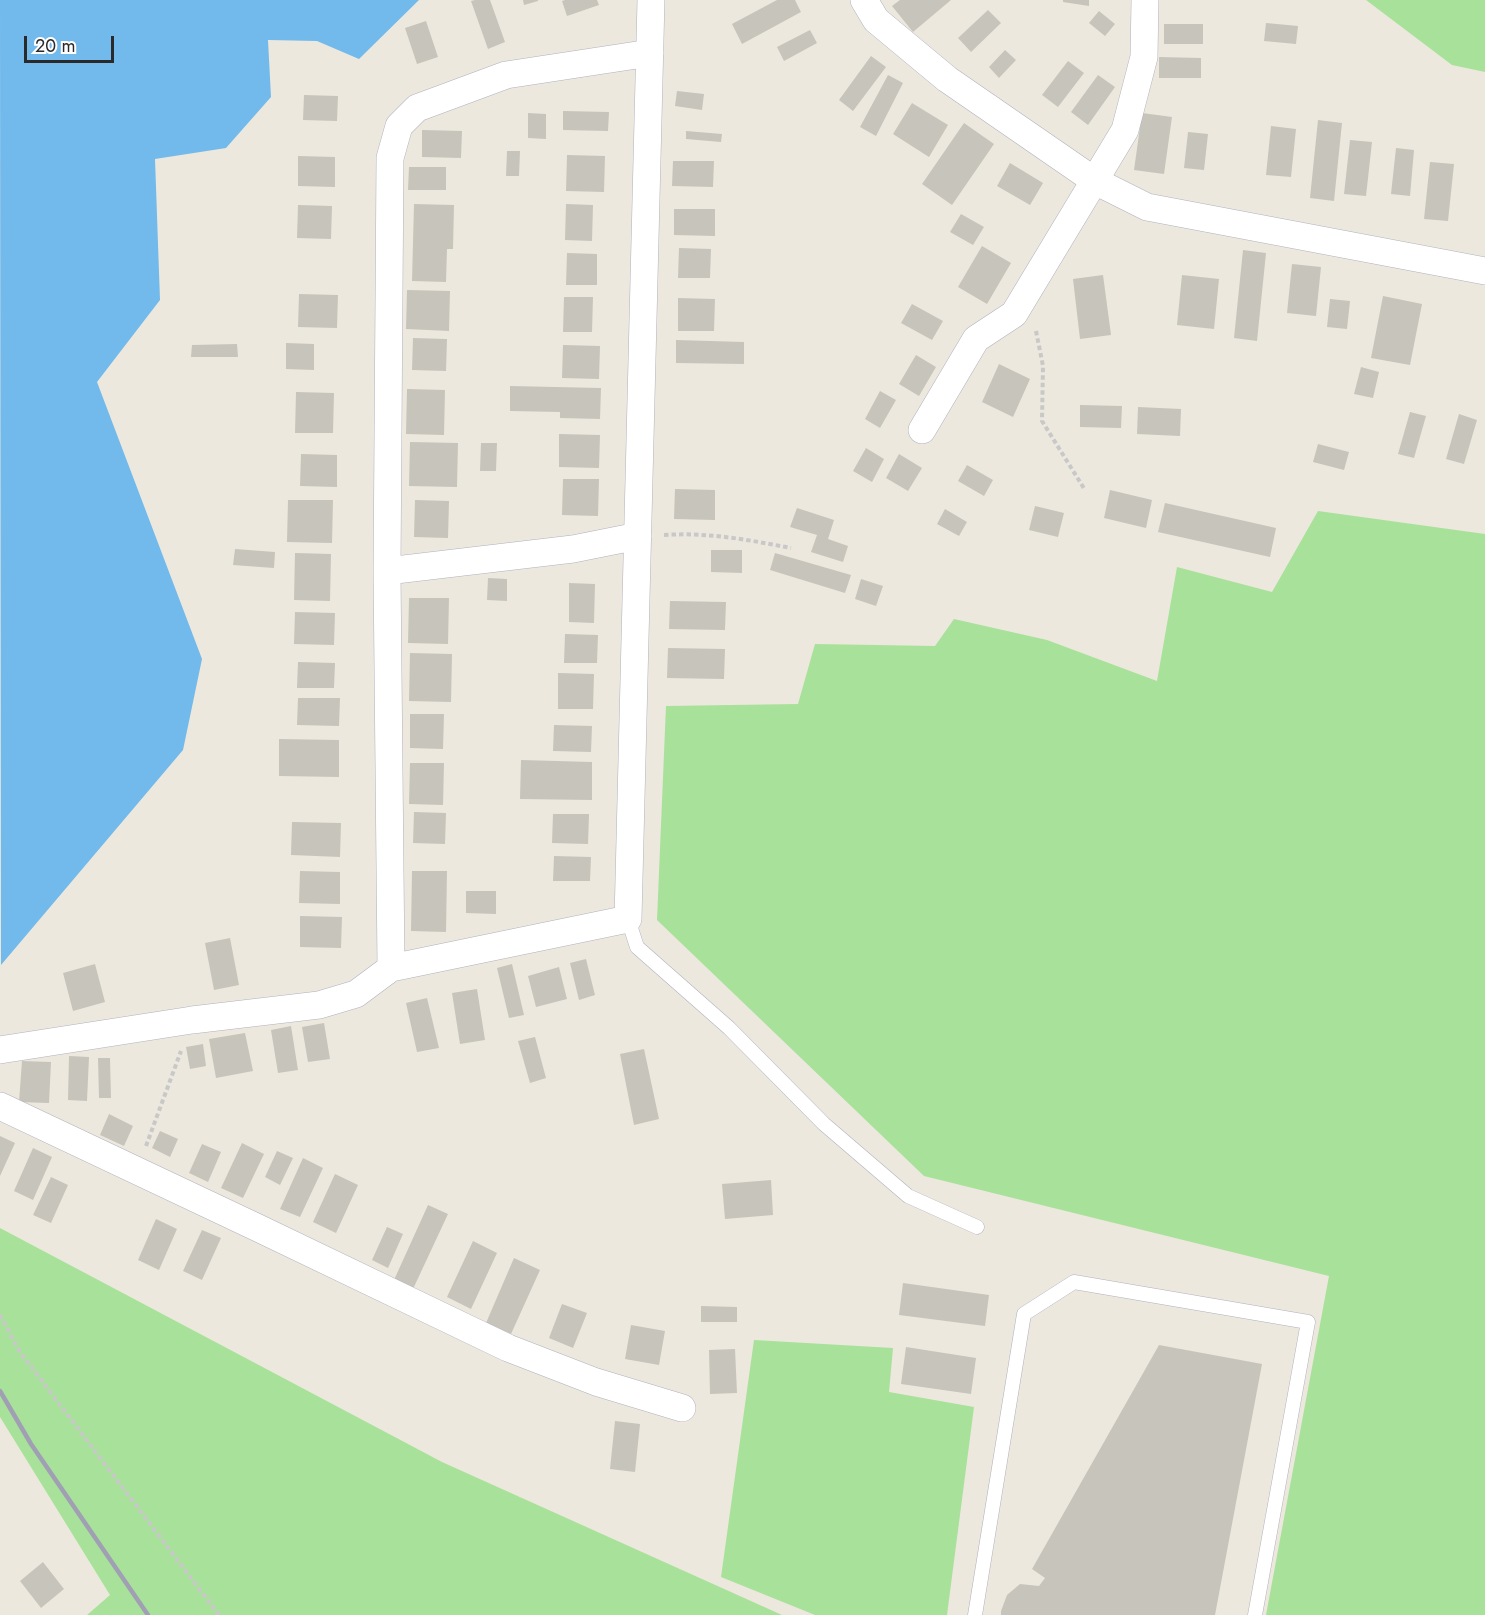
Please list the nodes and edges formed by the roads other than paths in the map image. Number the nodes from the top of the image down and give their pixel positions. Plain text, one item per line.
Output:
1 (651, 0) edge
2 (864, 0) edge
3 (1145, 0) edge
4 (650, 52) junction
5 (1095, 181) junction
6 (1485, 271) edge
7 (922, 430) dead end
8 (638, 536) junction
9 (387, 571) junction
10 (628, 919) junction
11 (391, 968) junction
12 (0, 1050) edge
13 (0, 1106) edge
14 (977, 1227) dead end
15 (682, 1408) dead end
16 (975, 1615) edge
17 (1255, 1615) edge

1 - 4 street
2 - 5 street
3 - 5 street
4 - 8 street
4 - 9 street
5 - 6 street
5 - 7 street
8 - 9 street
8 - 10 street
9 - 11 street
10 - 11 street
10 - 14 lane
11 - 12 street
13 - 15 street
16 - 17 lane

